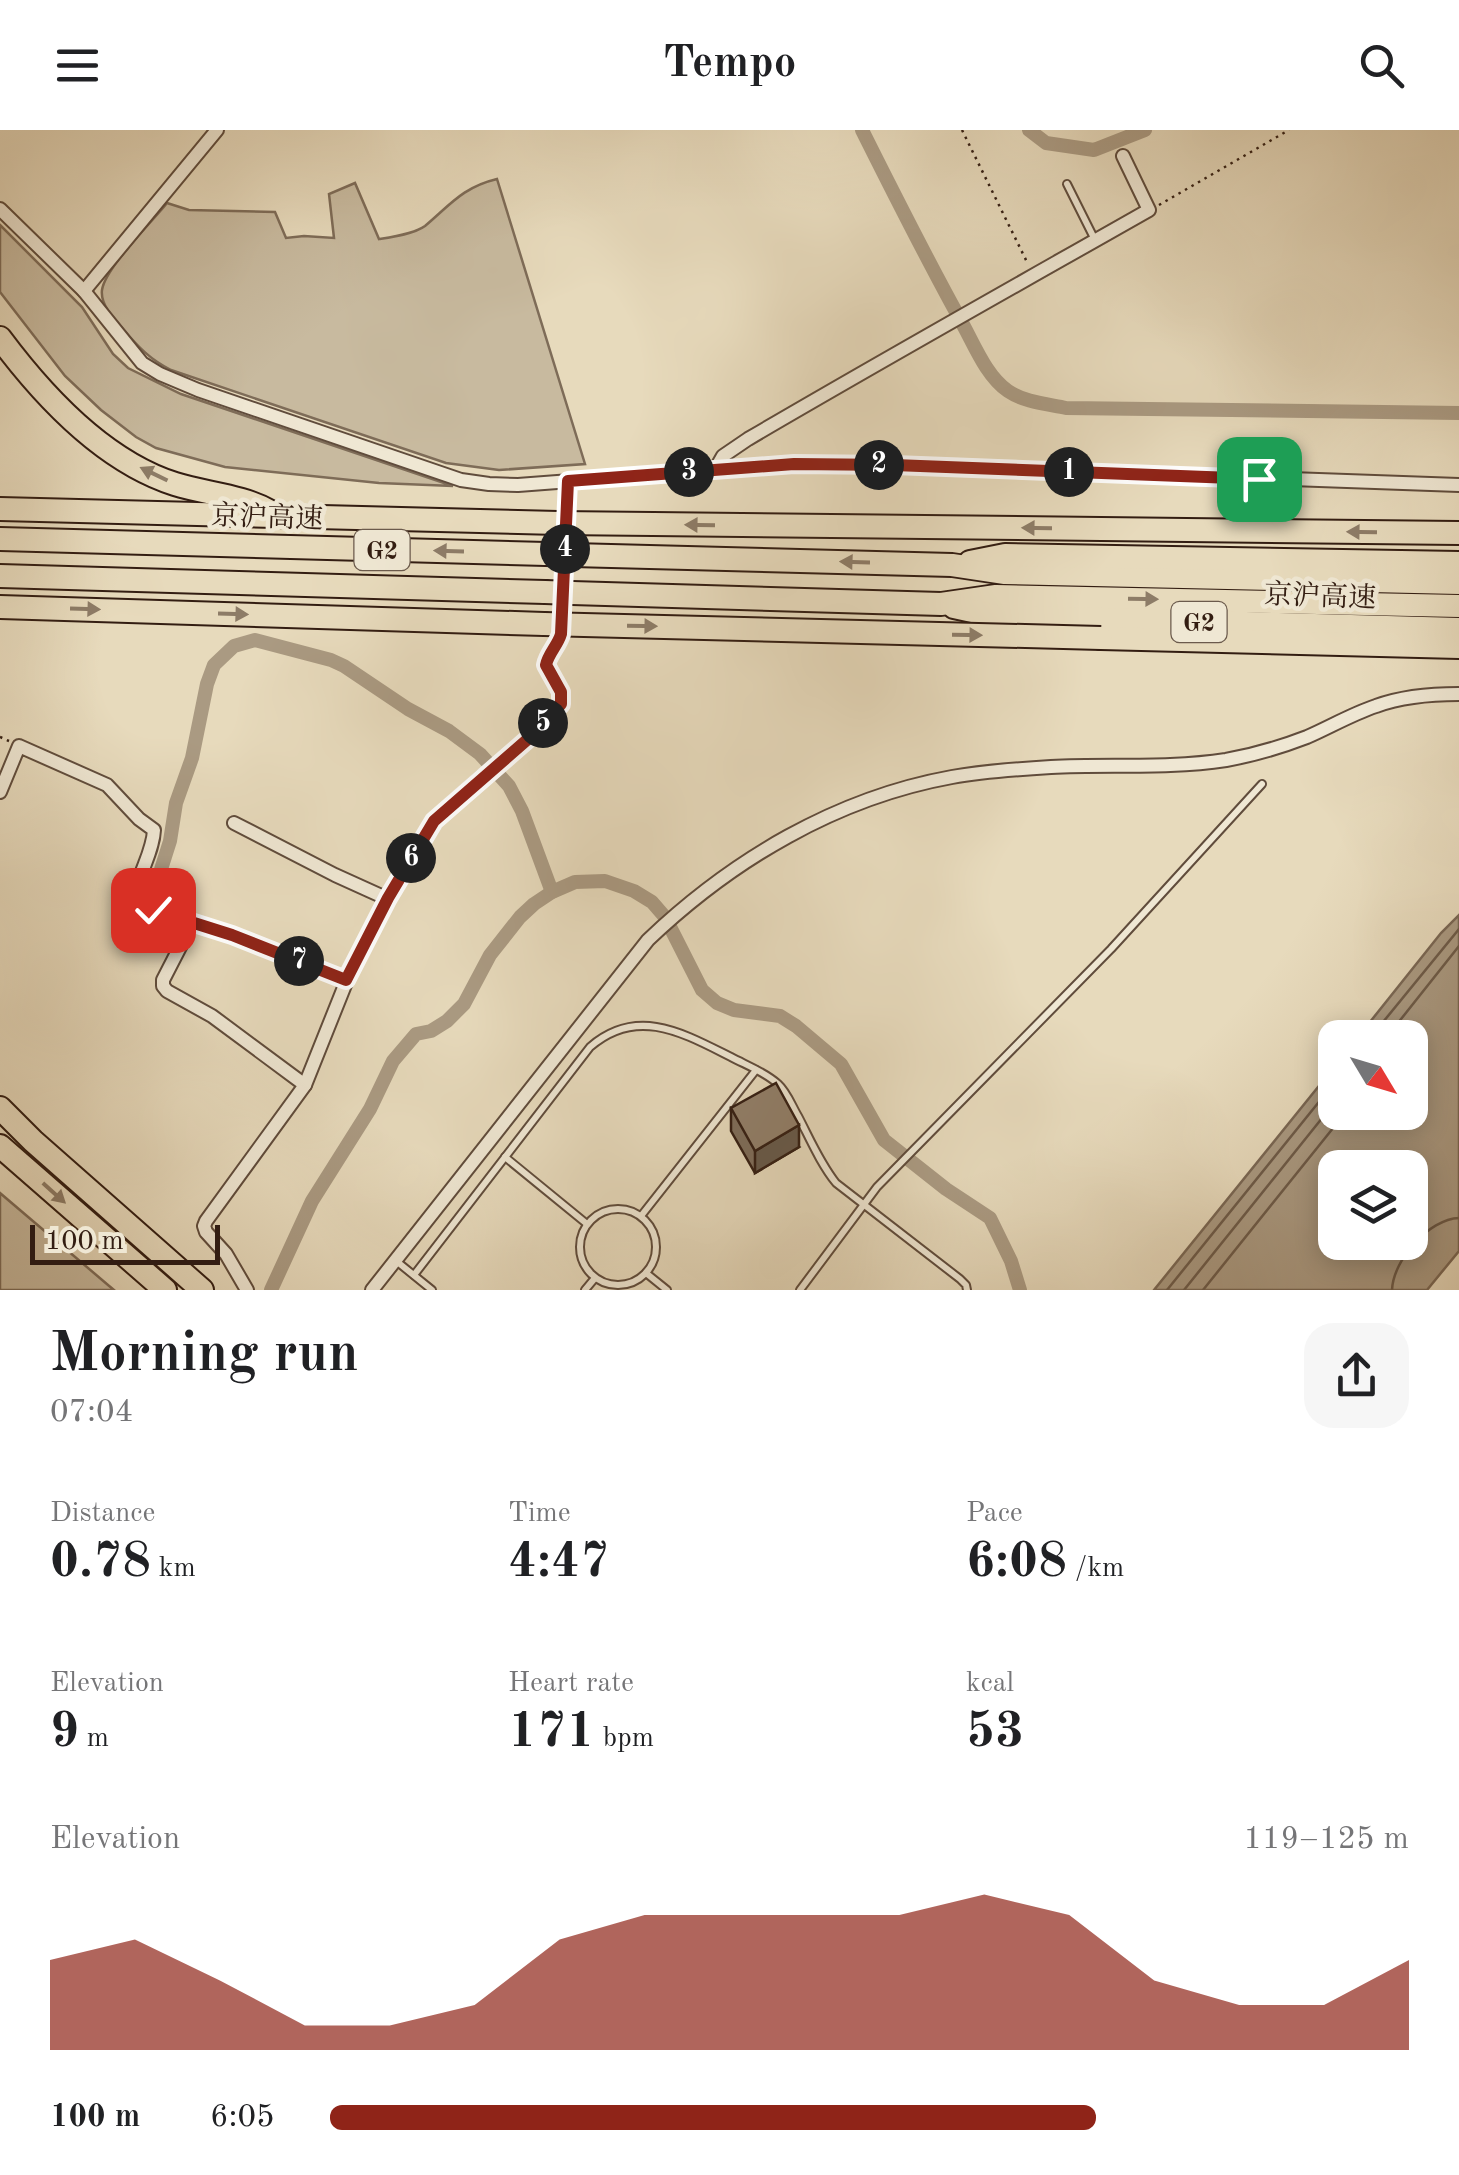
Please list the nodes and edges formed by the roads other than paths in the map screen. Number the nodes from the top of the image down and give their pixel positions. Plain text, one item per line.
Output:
1 (213, 135) edge
2 (1123, 156) dead end
3 (1067, 184) dead end
4 (0, 209) edge
5 (1096, 241) junction
6 (84, 291) junction
7 (3, 341) edge
8 (716, 470) junction
9 (568, 481) junction
10 (1459, 486) edge
11 (0, 509) edge
12 (278, 516) junction
13 (1459, 533) edge
14 (0, 539) edge
15 (1459, 563) edge
16 (952, 565) junction
17 (0, 576) edge
18 (1459, 584) edge
19 (941, 604) junction
20 (1459, 606) edge
21 (0, 607) edge
22 (1459, 629) edge
23 (1459, 646) edge
24 (1459, 694) edge
25 (507, 757) dead end
26 (483, 776) dead end
27 (1262, 784) dead end
28 (0, 792) edge
29 (234, 823) dead end
30 (388, 898) junction
31 (188, 920) junction
32 (346, 980) junction
33 (756, 1070) junction
34 (306, 1085) junction
35 (0, 1108) edge
36 (0, 1146) edge
37 (505, 1157) junction
38 (864, 1206) junction
39 (641, 1216) junction
40 (587, 1224) junction
41 (395, 1260) junction
42 (646, 1273) junction
43 (414, 1275) junction
44 (595, 1278) junction
45 (165, 1290) edge
46 (202, 1290) edge
47 (248, 1290) edge
48 (372, 1290) edge
49 (432, 1290) edge
50 (585, 1290) edge
51 (667, 1290) edge
52 (800, 1290) edge
53 (968, 1290) edge

1 - 6 street
2 - 5 street
3 - 5 lane
4 - 6 street
5 - 8 street
6 - 9 street
12 -> 7 highway
8 - 9 street
8 - 10 street
9 - 25 street
11 - 12 highway
13 -> 12 highway, bridge
16 -> 14 highway, 京沪高速 / G2, bridge
15 - 16 highway, 京沪高速 / G2
16 - 18 highway, 京沪高速 / G2
17 - 19 highway, 京沪高速 / G2, bridge
19 -> 20 highway, 京沪高速 / G2
19 - 22 highway, 京沪高速 / G2
21 -> 23 highway, bridge
24 - 41 street
26 - 30 street
27 - 38 lane
28 - 31 street
29 - 30 street
30 - 32 street
31 - 32 street
31 - 34 street
32 - 34 street
33 - 37 lane
33 - 38 lane
33 - 39 lane
34 - 47 street
35 - 46 highway
36 -> 45 highway
37 - 40 lane
37 - 43 lane
38 - 52 lane
38 - 53 lane
39 - 40 lane
39 - 42 lane
40 - 44 lane
41 - 43 lane
41 - 48 street
42 - 44 lane
42 - 51 lane
43 - 49 lane
44 - 50 lane

